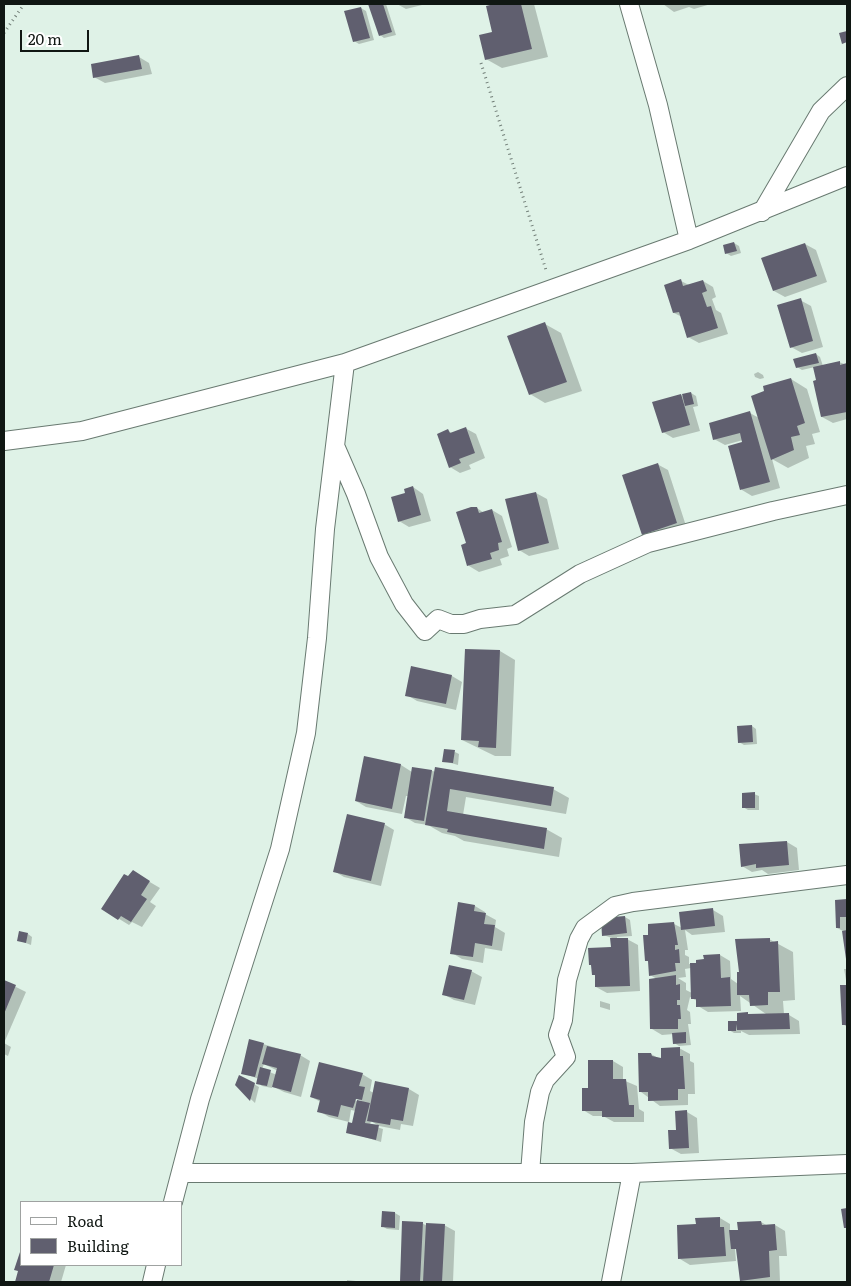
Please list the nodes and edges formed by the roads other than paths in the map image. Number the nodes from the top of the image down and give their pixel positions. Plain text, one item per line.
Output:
1 (629, 4) edge
2 (847, 86) edge
3 (847, 176) edge
4 (762, 212) junction
5 (690, 240) junction
6 (345, 363) junction
7 (6, 441) edge
8 (336, 448) junction
9 (847, 495) edge
10 (847, 875) edge
11 (847, 1164) edge
12 (182, 1173) junction
13 (530, 1173) junction
14 (632, 1173) junction
15 (173, 1201) edge
16 (156, 1266) edge
17 (152, 1282) edge
18 (611, 1282) edge

1 - 5 street
2 - 4 street
3 - 4 street
4 - 5 street
5 - 6 street
6 - 7 street
6 - 8 street
8 - 9 street
8 - 12 street
10 - 13 street
11 - 14 street
12 - 13 street
12 - 15 street
13 - 14 street
14 - 18 street
16 - 17 street

